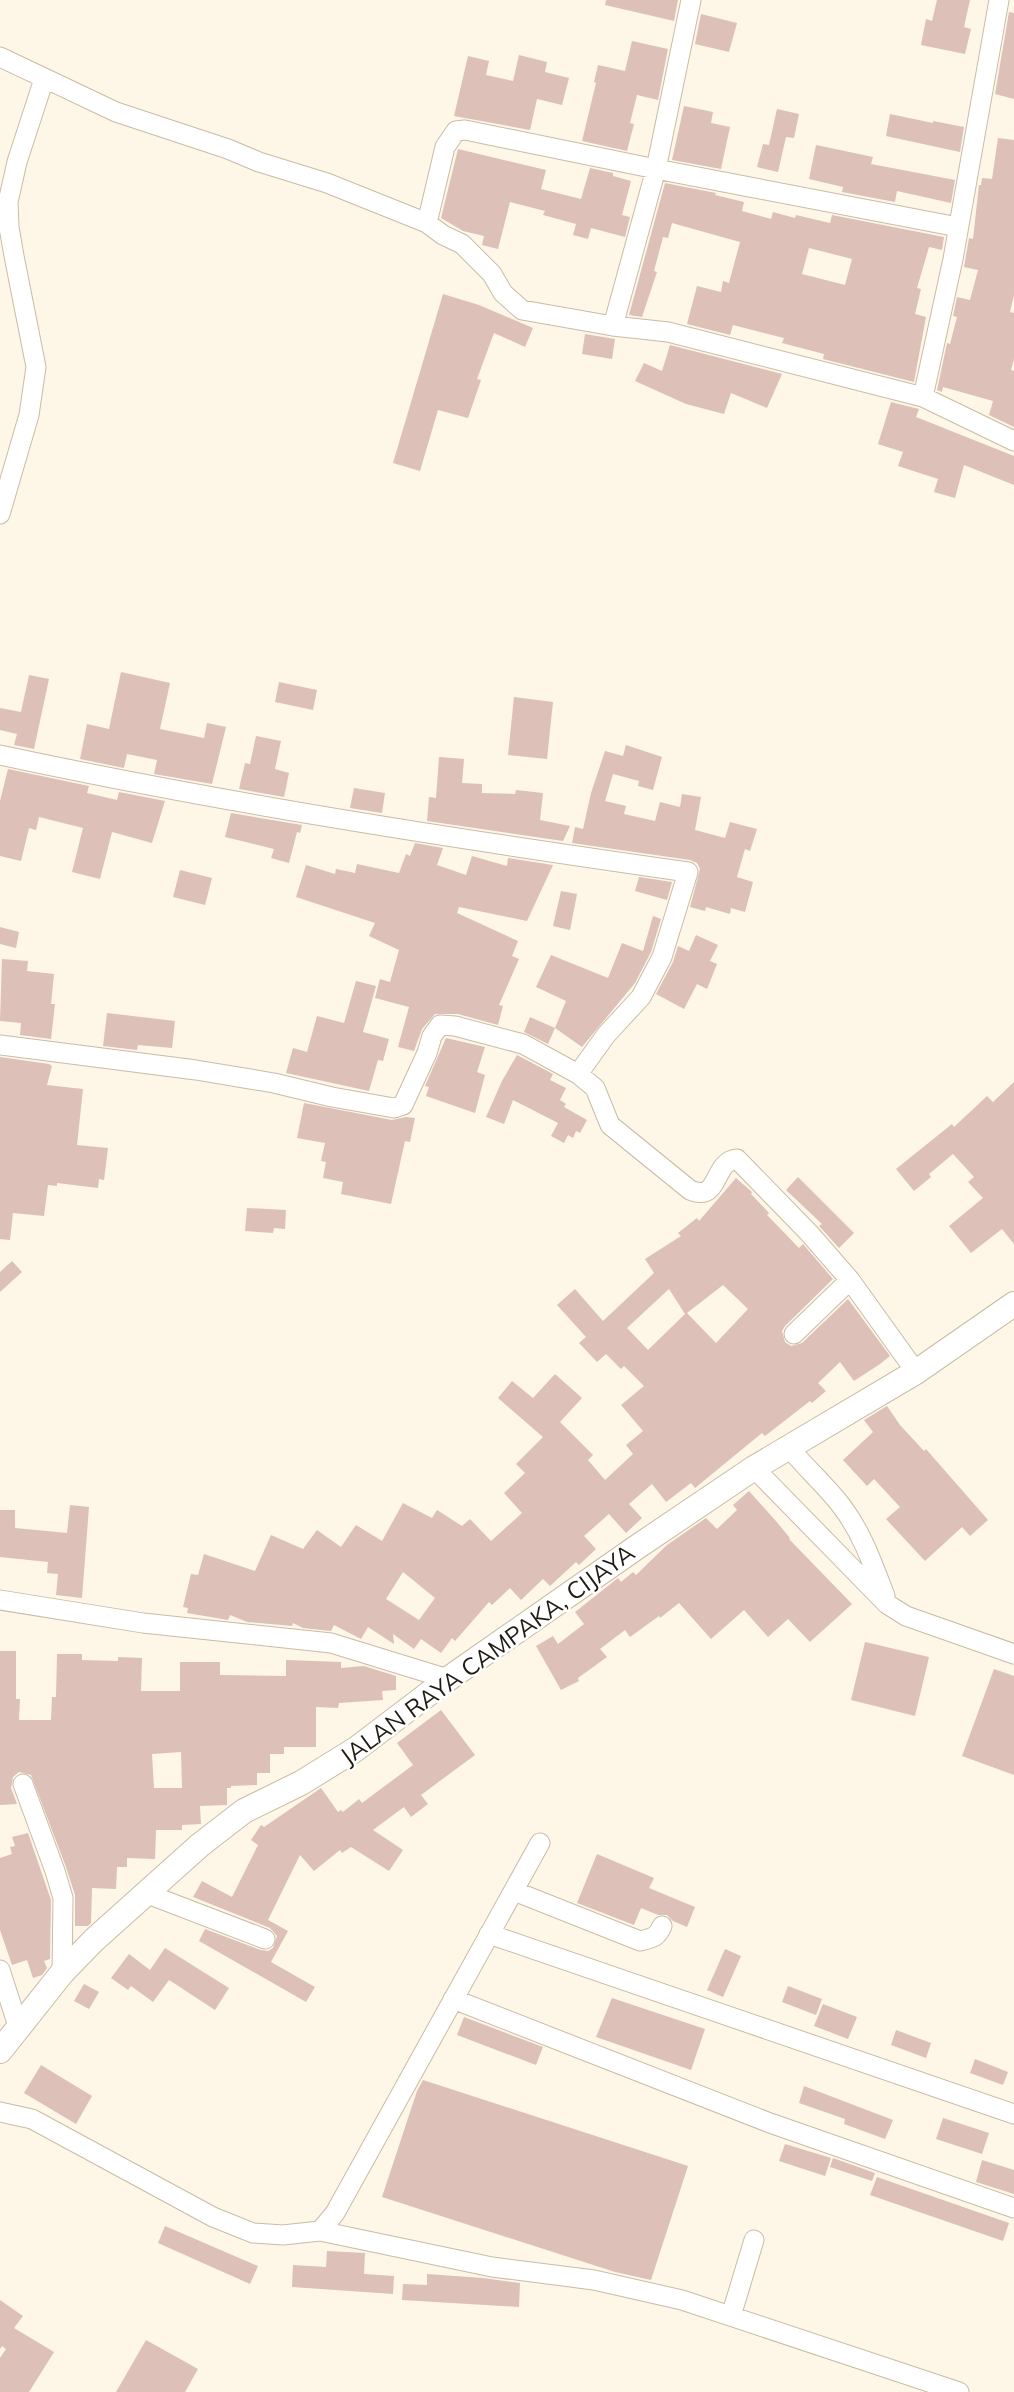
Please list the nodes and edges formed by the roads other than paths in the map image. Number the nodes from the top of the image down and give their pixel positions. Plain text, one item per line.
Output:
1 (691, 0) edge
2 (999, 0) edge
3 (0, 57) edge
4 (44, 79) junction
5 (656, 169) junction
6 (427, 223) junction
7 (958, 227) junction
8 (613, 326) junction
9 (923, 397) junction
10 (1014, 441) edge
11 (0, 514) edge
12 (0, 755) edge
13 (0, 1045) edge
14 (578, 1074) junction
15 (850, 1280) junction
16 (1014, 1304) edge
17 (794, 1334) dead end
18 (916, 1371) junction
19 (789, 1447) junction
20 (754, 1468) junction
21 (0, 1600) edge
22 (887, 1604) junction
23 (1014, 1654) edge
24 (448, 1679) junction
25 (23, 1784) dead end
26 (540, 1843) dead end
27 (514, 1891) junction
28 (145, 1893) junction
29 (662, 1927) dead end
30 (489, 1934) junction
31 (265, 1939) dead end
32 (0, 1970) edge
33 (62, 1973) junction
34 (453, 1999) junction
35 (18, 2026) junction
36 (0, 2051) edge
37 (0, 2112) edge
38 (1014, 2114) edge
39 (1014, 2208) edge
40 (320, 2231) junction
41 (754, 2240) dead end
42 (731, 2316) junction
43 (959, 2392) edge

1 - 5 street
2 - 7 street
3 - 4 street
4 - 6 street
4 - 11 street
5 - 6 street
5 - 7 street
5 - 8 street
6 - 8 street
7 - 9 street
8 - 9 street
9 - 10 street
12 - 14 street
13 - 14 street
14 - 15 street
15 - 17 street
15 - 18 street
16 - 18 main road, JALAN RAYA CAMPAKA, CIJAYA
18 - 19 main road, JALAN RAYA CAMPAKA, CIJAYA
19 - 20 main road, JALAN RAYA CAMPAKA, CIJAYA
19 - 22 street
20 - 22 street
20 - 24 main road, JALAN RAYA CAMPAKA, CIJAYA
21 - 24 street
22 - 23 street
24 - 28 main road, JALAN RAYA CAMPAKA, CIJAYA
25 - 33 street
26 - 27 street
27 - 29 street
27 - 30 street
28 - 31 street
28 - 33 main road, JALAN RAYA CAMPAKA, CIJAYA
30 - 34 street
30 - 38 street
32 - 35 street
33 - 35 main road, JALAN RAYA CAMPAKA, CIJAYA
34 - 39 street
34 - 40 street
35 - 36 main road, JALAN RAYA CAMPAKA, CIJAYA
37 - 40 street
40 - 42 street
41 - 42 street
42 - 43 street

